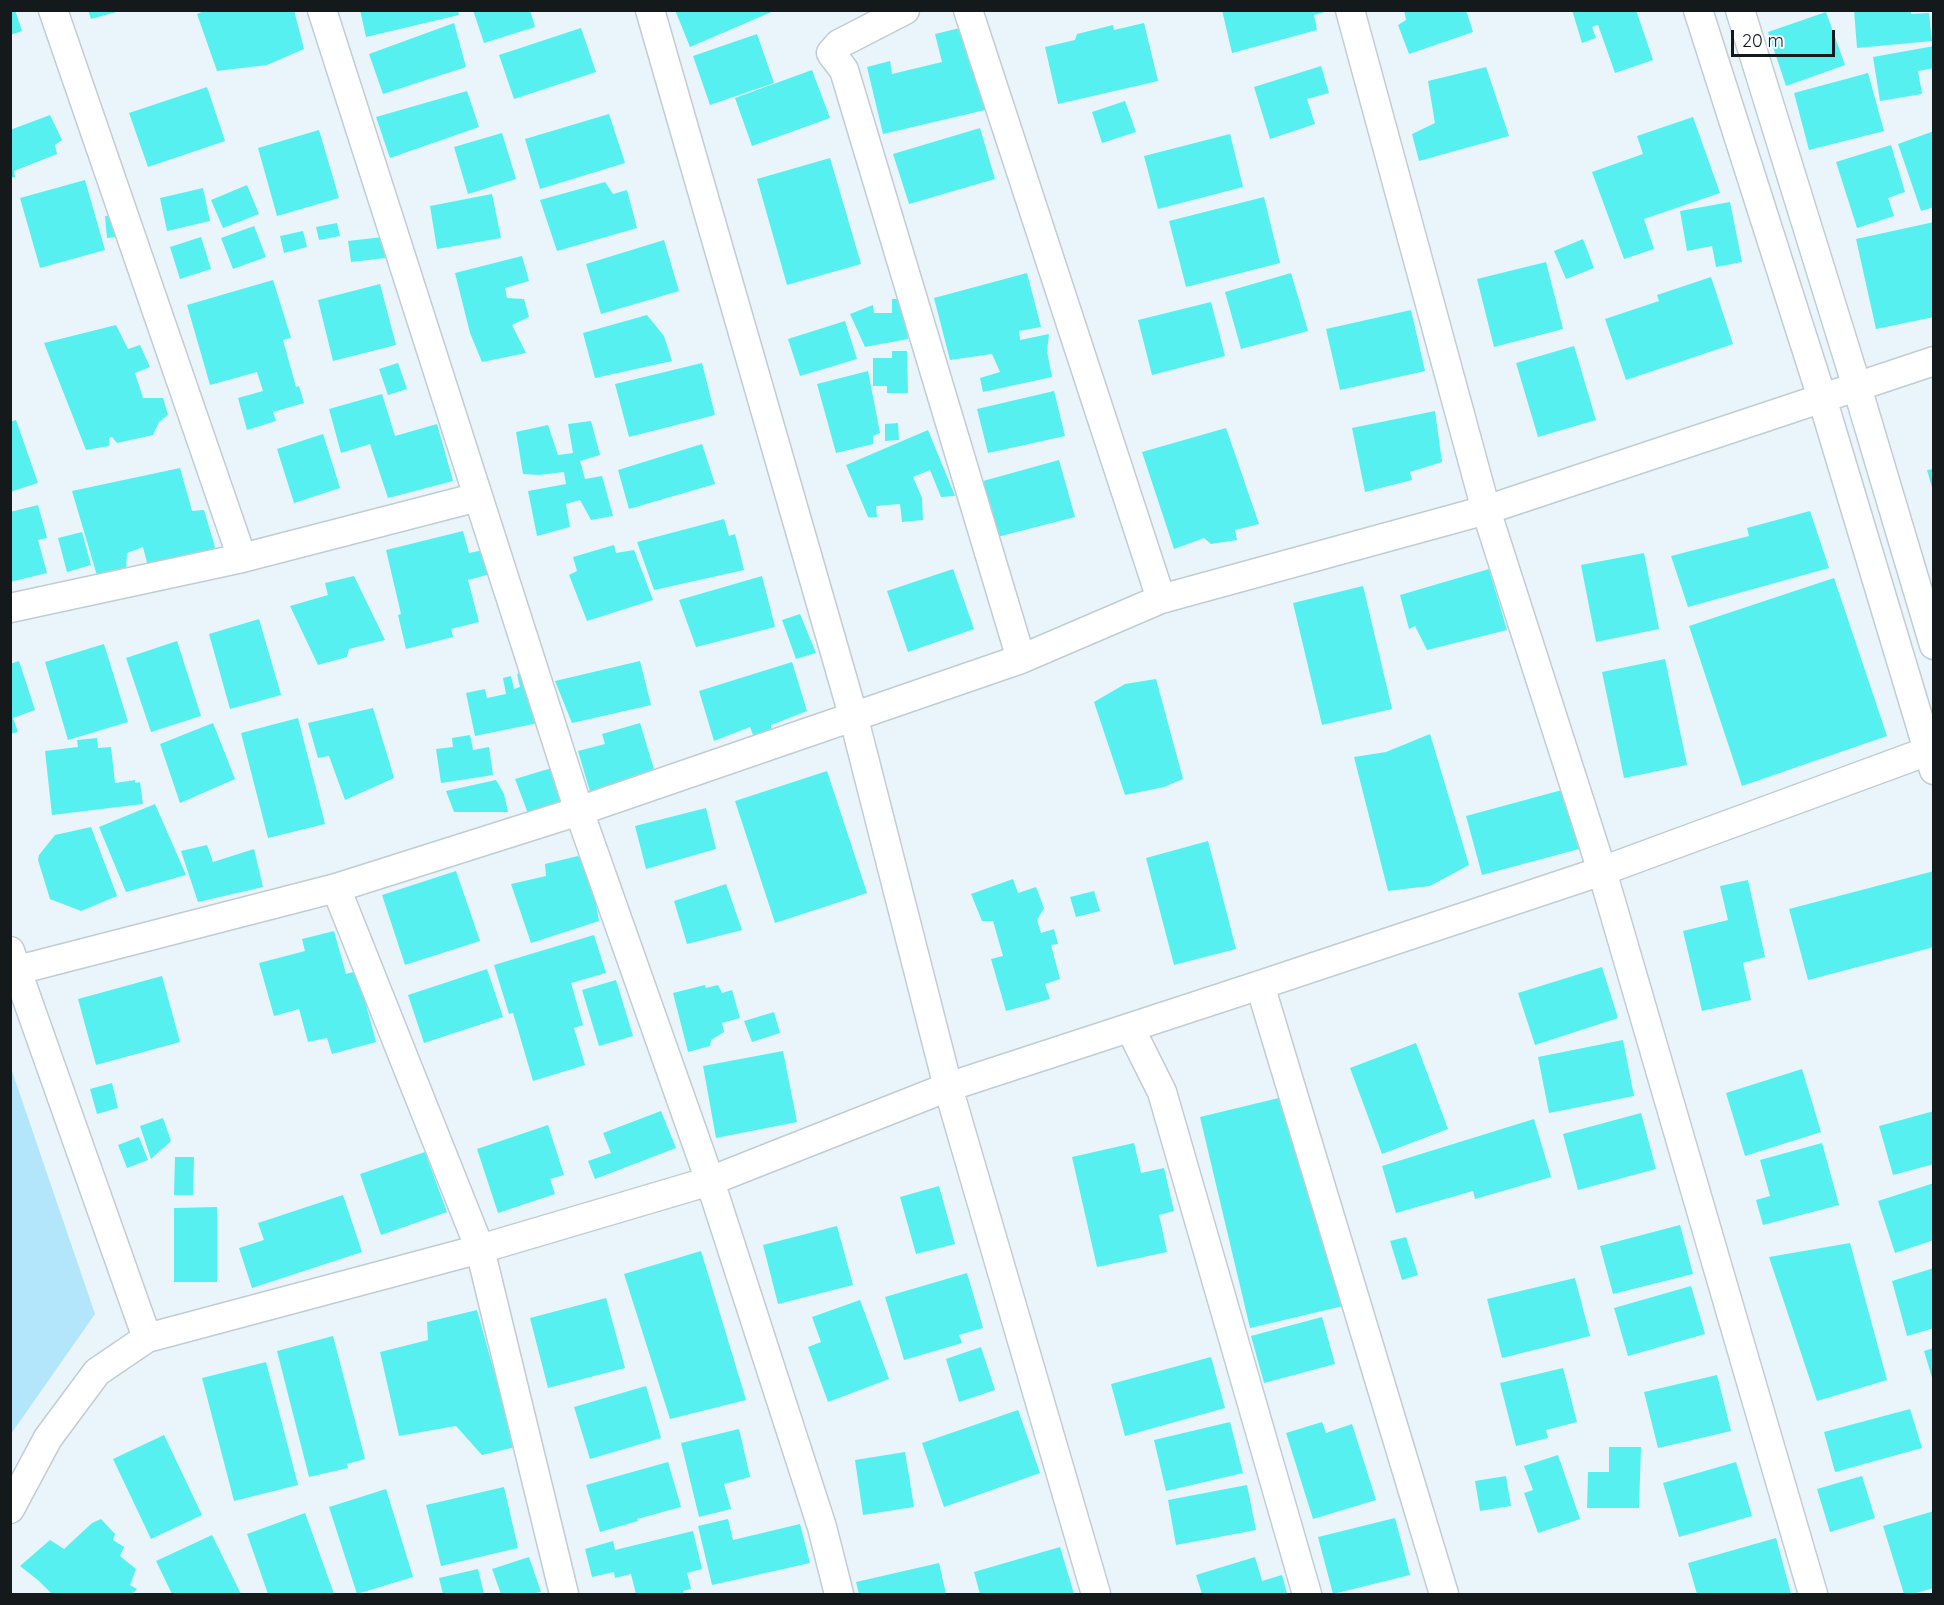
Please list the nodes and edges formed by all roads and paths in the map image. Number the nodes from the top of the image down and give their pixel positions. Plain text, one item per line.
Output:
1 (53, 10) edge
2 (322, 10) edge
3 (650, 10) edge
4 (905, 10) edge
5 (968, 10) edge
6 (1350, 10) edge
7 (1698, 10) edge
8 (1740, 10) edge
9 (1934, 361) edge
10 (1857, 387) junction
11 (1822, 398) junction
12 (478, 497) junction
13 (1486, 510) junction
14 (242, 558) junction
15 (1161, 599) junction
16 (10, 608) edge
17 (1934, 645) edge
18 (1021, 659) junction
19 (853, 715) junction
20 (1932, 752) edge
21 (579, 811) junction
22 (1602, 871) junction
23 (336, 888) junction
24 (12, 965) edge
25 (1260, 985) junction
26 (1130, 1028) junction
27 (948, 1087) junction
28 (710, 1181) junction
29 (480, 1249) junction
30 (147, 1338) junction
31 (10, 1509) edge
32 (561, 1594) edge
33 (839, 1594) edge
34 (1096, 1594) edge
35 (1307, 1594) edge
36 (1444, 1594) edge
37 (1813, 1594) edge

1 - 14 street
2 - 12 street
3 - 19 street
4 - 18 street
5 - 15 street
6 - 13 street
7 - 11 street
8 - 10 street
9 - 10 street
10 - 11 street
10 - 17 street
11 - 13 street
11 - 20 street
12 - 14 street
12 - 21 street
13 - 15 street
13 - 22 street
14 - 16 street
15 - 18 street
18 - 19 street
19 - 21 street
19 - 27 street
20 - 22 street
21 - 23 street
21 - 28 street
22 - 25 street
22 - 37 street
23 - 24 street
23 - 29 street
24 - 30 street
25 - 26 street
25 - 36 street
26 - 27 street
26 - 35 street
27 - 28 street
27 - 34 street
28 - 29 street
28 - 33 street
29 - 30 street
29 - 32 street
30 - 31 street

